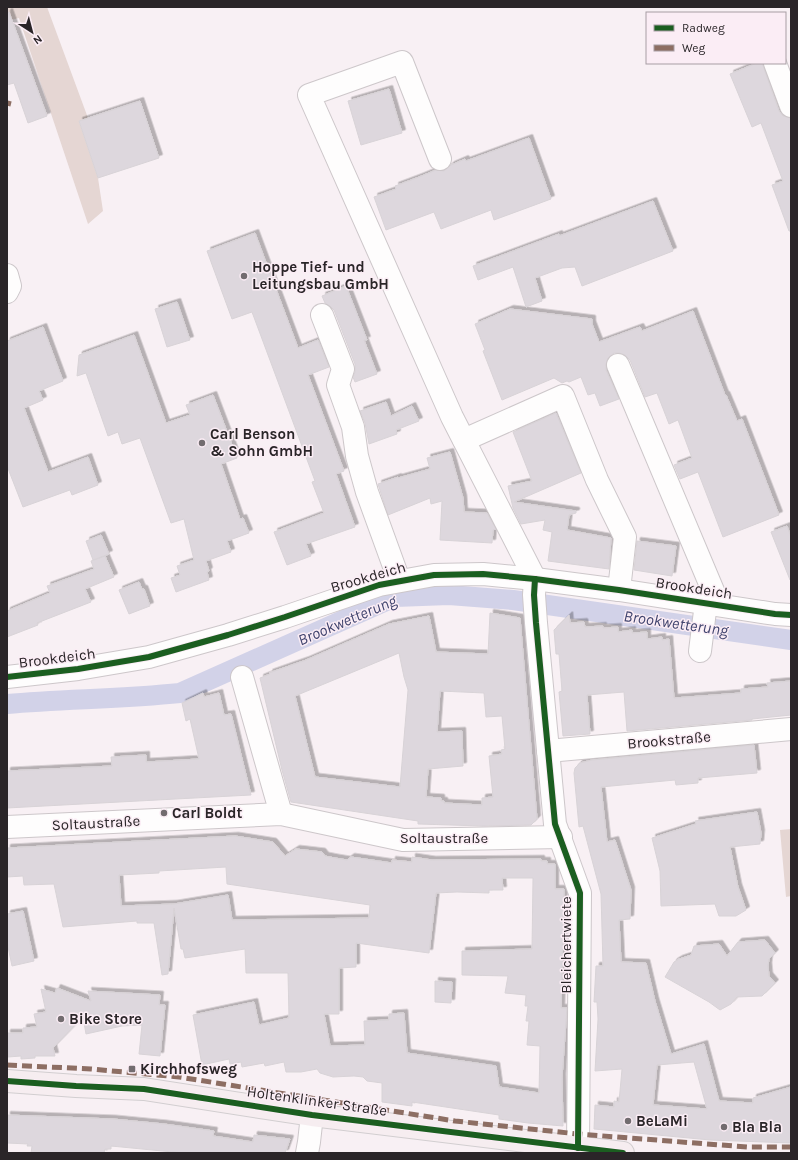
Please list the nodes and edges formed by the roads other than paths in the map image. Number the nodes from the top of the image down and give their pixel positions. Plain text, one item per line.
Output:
1 (775, 64) edge
2 (791, 106) edge
3 (440, 159) dead end
4 (7, 275) edge
5 (7, 292) edge
6 (322, 315) dead end
7 (618, 365) dead end
8 (464, 440) junction
9 (399, 580) junction
10 (534, 587) junction
11 (619, 590) junction
12 (791, 615) edge
13 (706, 622) junction
14 (7, 677) edge
15 (242, 677) dead end
16 (791, 729) edge
17 (548, 751) junction
18 (281, 814) junction
19 (7, 827) edge
20 (561, 837) junction
21 (7, 1081) edge
22 (312, 1115) junction
23 (578, 1148) junction
24 (307, 1153) edge
25 (623, 1153) edge

1 - 2 street
3 - 8 street
4 - 5 street
6 - 9 street
7 - 13 street
8 - 10 street
8 - 11 street
9 - 10 street, Brookdeich
9 - 14 street, Brookdeich
10 - 11 street, Brookdeich
10 - 17 street, Bleichertwiete
11 - 13 street, Brookdeich
12 - 13 street, Brookdeich
15 - 18 street
16 - 17 street, Brookstraße
17 - 20 street, Bleichertwiete
18 - 19 street, Soltaustraße
18 - 20 street, Soltaustraße
20 - 23 street, Bleichertwiete
21 - 22 main road, Holtenklinker Straße
22 - 23 main road, Holtenklinker Straße
22 - 24 street
23 - 25 main road, Holtenklinker Straße

